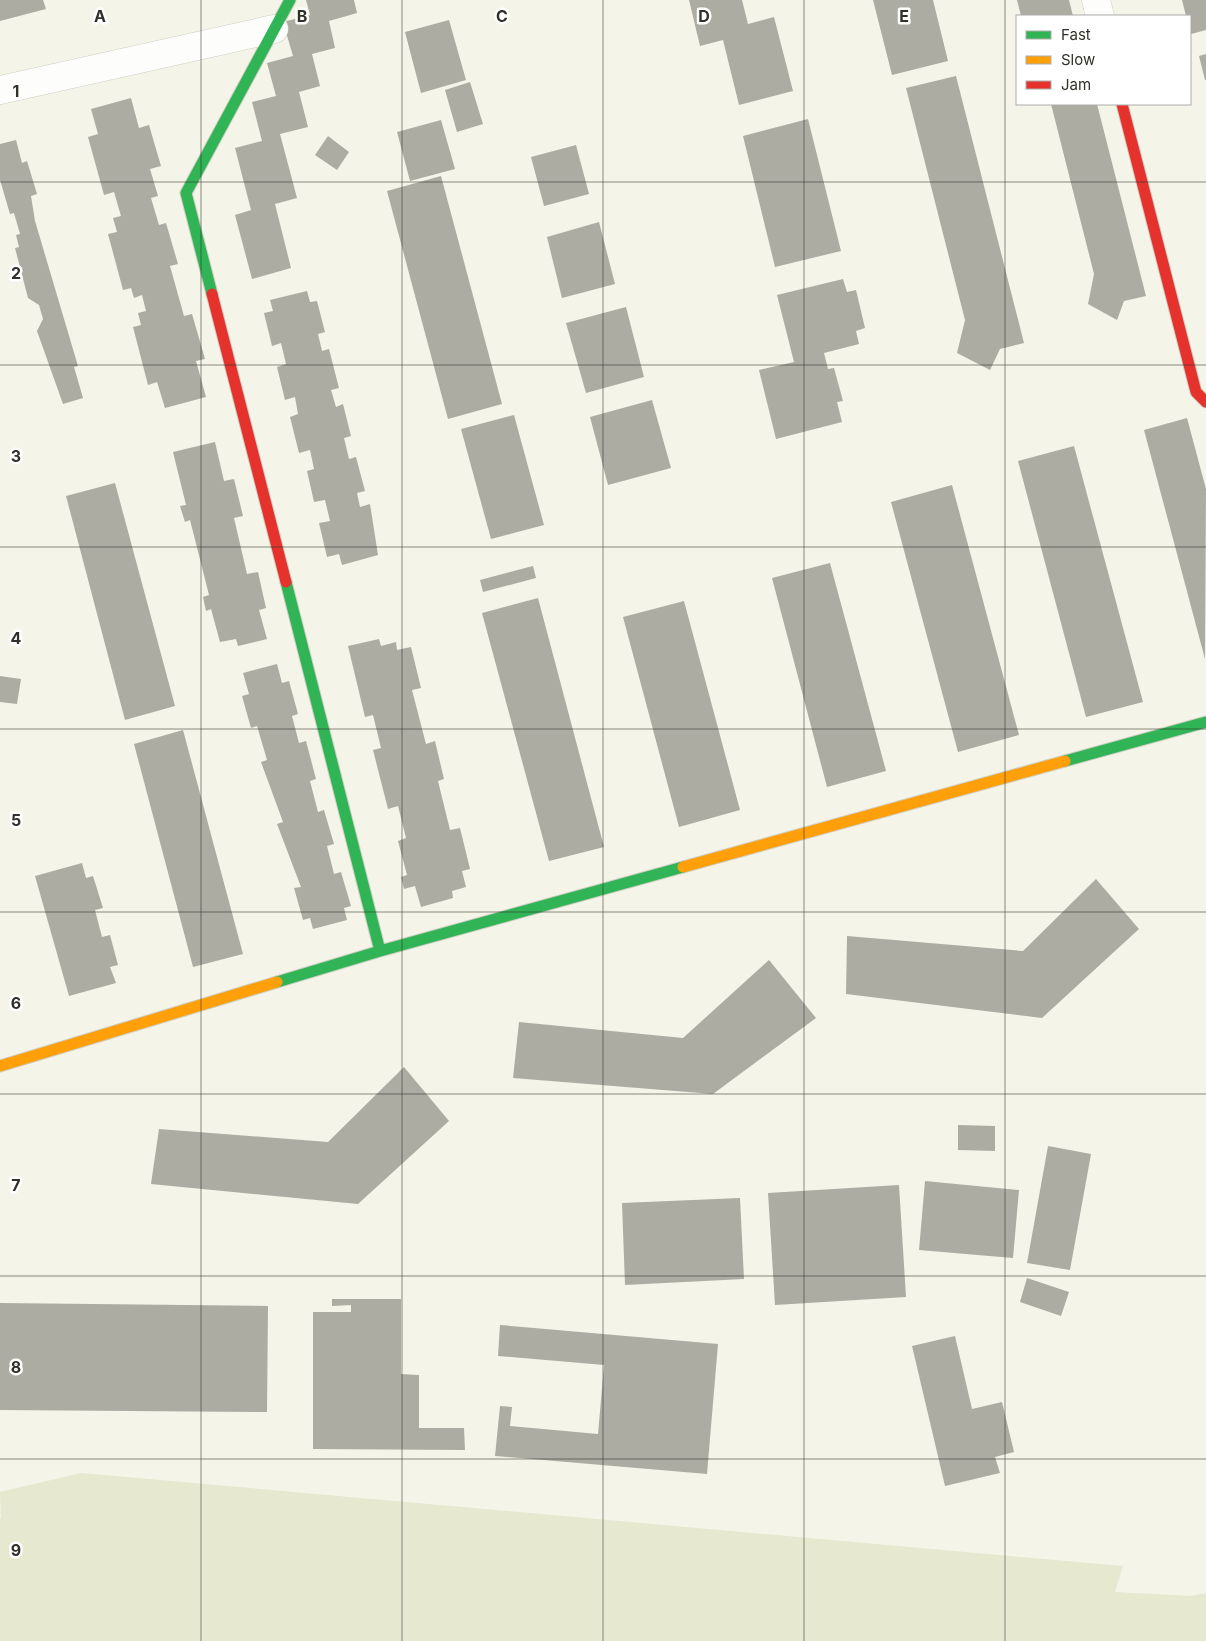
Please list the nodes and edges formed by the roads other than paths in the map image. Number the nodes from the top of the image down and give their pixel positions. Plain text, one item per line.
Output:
1 (290, 0) edge
2 (1096, 0) edge
3 (1100, 15) edge
4 (274, 29) junction
5 (0, 90) edge
6 (1122, 105) edge
7 (1206, 402) edge
8 (1206, 722) edge
9 (380, 951) junction
10 (0, 1066) edge

1 - 4 street
2 - 3 street
4 - 5 street
4 - 9 street
6 - 7 street
8 - 9 street
9 - 10 street

